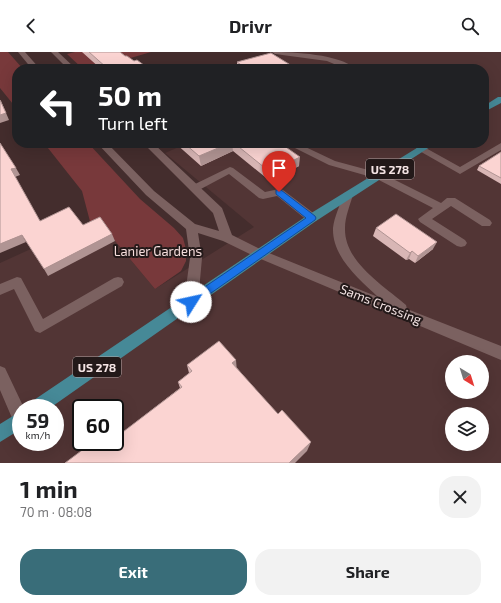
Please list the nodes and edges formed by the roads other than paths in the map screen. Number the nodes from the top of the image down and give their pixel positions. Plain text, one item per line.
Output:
1 (20, 52) edge
2 (54, 52) edge
3 (275, 52) edge
4 (312, 54) edge
5 (31, 64) edge
6 (67, 64) edge
7 (340, 64) edge
8 (501, 99) edge
9 (489, 107) edge
10 (501, 146) edge
11 (107, 148) edge
12 (153, 148) edge
13 (301, 148) edge
14 (424, 148) edge
15 (421, 150) junction
16 (379, 176) junction
17 (195, 188) junction
18 (348, 195) junction
19 (440, 208) junction
20 (312, 218) junction
21 (486, 222) dead end
22 (191, 227) junction
23 (226, 238) junction
24 (461, 243) dead end
25 (260, 254) junction
26 (118, 282) dead end
27 (0, 290) edge
28 (191, 302) junction
29 (408, 315) junction
30 (501, 353) edge
31 (0, 373) edge
32 (12, 399) edge
33 (50, 399) edge
34 (12, 425) edge
35 (0, 434) edge

1 - 5 street
2 - 6 street
3 - 4 street
4 - 7 street
8 - 9 main road
10 - 15 street
11 - 22 street
12 - 17 street
13 - 16 street
14 - 15 main road, US 278
15 - 16 main road, US 278
16 - 18 main road, US 278
16 - 19 street
17 - 20 street
17 - 23 street
18 - 20 main road, US 278
18 - 29 street
19 - 21 street
19 - 24 street
20 - 25 main road, US 278
22 - 23 street, Sams Crossing
22 - 28 street
23 - 25 street, Sams Crossing
25 - 28 main road, US 278
25 - 29 street, Sams Crossing
26 - 27 street
28 - 33 main road, US 278
29 - 30 street, Sams Crossing
31 - 32 street
34 - 35 main road

